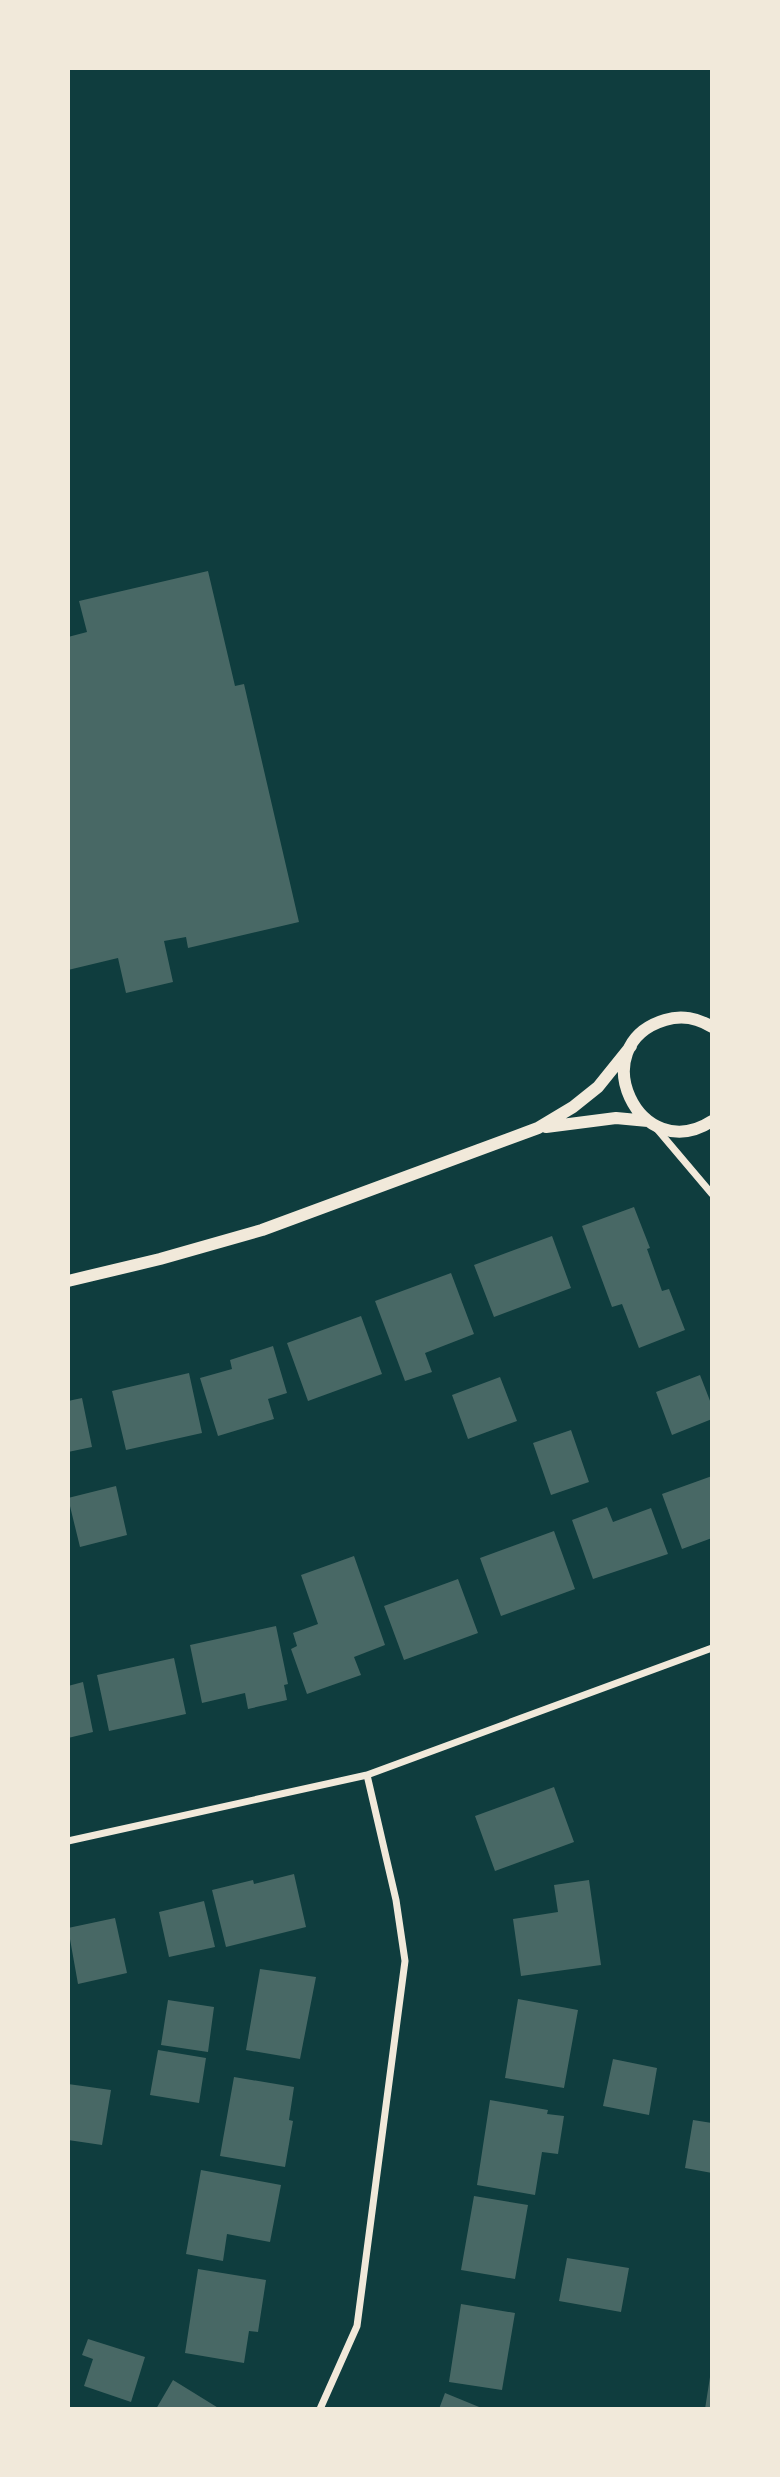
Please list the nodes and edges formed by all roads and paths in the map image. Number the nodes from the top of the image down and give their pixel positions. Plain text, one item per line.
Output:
1 (712, 1027) edge
2 (631, 1046) junction
3 (712, 1121) edge
4 (650, 1122) junction
5 (538, 1128) junction
6 (712, 1194) edge
7 (68, 1281) edge
8 (712, 1648) edge
9 (367, 1775) junction
10 (68, 1841) edge
11 (320, 2409) edge

1 - 2 street
2 - 4 street
2 - 5 street
3 - 4 street
4 - 5 street
4 - 6 street
5 - 7 street
8 - 9 street
9 - 10 street
9 - 11 street

